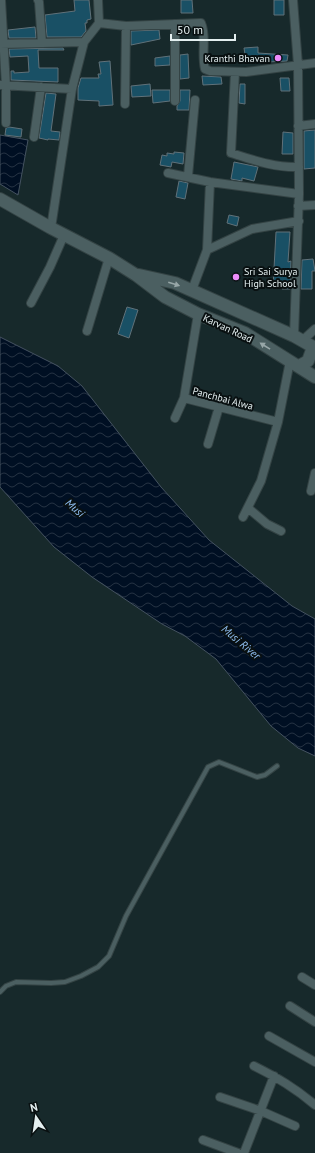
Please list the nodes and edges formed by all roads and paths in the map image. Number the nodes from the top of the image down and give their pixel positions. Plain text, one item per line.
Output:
1 (1, 0) edge
2 (38, 0) edge
3 (98, 0) edge
4 (293, 0) edge
5 (99, 23) junction
6 (175, 24) junction
7 (126, 26) junction
8 (42, 42) junction
9 (84, 42) junction
10 (2, 44) edge
11 (315, 63) edge
12 (298, 65) junction
13 (235, 72) junction
14 (3, 86) edge
15 (41, 87) junction
16 (72, 89) junction
17 (175, 100) dead end
18 (195, 100) dead end
19 (125, 104) dead end
20 (6, 123) dead end
21 (315, 124) edge
22 (298, 126) junction
23 (34, 137) dead end
24 (299, 167) junction
25 (168, 173) dead end
26 (188, 176) junction
27 (210, 182) junction
28 (299, 194) junction
29 (0, 199) edge
30 (315, 205) edge
31 (298, 206) junction
32 (298, 221) junction
33 (51, 228) junction
34 (64, 235) junction
35 (207, 250) junction
36 (109, 258) junction
37 (136, 275) junction
38 (192, 290) junction
39 (31, 303) dead end
40 (198, 314) junction
41 (315, 329) edge
42 (87, 331) dead end
43 (298, 338) junction
44 (314, 348) edge
45 (294, 363) junction
46 (315, 377) edge
47 (184, 398) junction
48 (219, 407) junction
49 (174, 418) dead end
50 (278, 422) junction
51 (208, 444) dead end
52 (315, 473) edge
53 (311, 491) dead end
54 (248, 508) junction
55 (243, 517) dead end
56 (281, 531) dead end
57 (277, 766) dead end
58 (302, 978) dead end
59 (315, 985) edge
60 (0, 992) edge
61 (290, 1006) dead end
62 (315, 1022) edge
63 (268, 1036) dead end
64 (315, 1062) edge
65 (254, 1066) dead end
66 (274, 1076) junction
67 (220, 1097) dead end
68 (315, 1105) edge
69 (261, 1111) junction
70 (296, 1126) dead end
71 (203, 1140) dead end
72 (238, 1153) edge
73 (244, 1153) edge

1 - 10 street
2 - 8 street
3 - 5 street
4 - 12 street
5 - 7 street
5 - 9 street
6 - 7 street
6 - 13 street
6 - 17 street
7 - 19 street
8 - 9 street
8 - 10 street
9 - 16 street
10 - 14 street
11 - 12 street
12 - 13 street
12 - 22 street
13 - 24 street
14 - 15 street
14 - 20 street
15 - 16 street
15 - 23 street
16 - 33 street
18 - 26 street
21 - 22 street
22 - 24 street
24 - 28 street
25 - 26 street
26 - 27 street
27 - 28 street
27 - 35 street
28 - 31 street
29 - 33 street, Karvan Road
30 - 31 street
31 - 32 street
32 - 35 street
32 - 43 street
33 - 34 street, Karvan Road
34 - 36 street, Karvan Road
34 - 39 street
35 - 38 street
36 - 37 street, Karvan Road
36 - 42 street
37 -> 38 street, Karvan Road
37 - 40 street, Karvan Road
38 - 43 street, Karvan Road
45 -> 40 street, Karvan Road
40 - 47 street, Panchbai Alwa
41 - 43 street
43 - 44 street, Karvan Road
44 - 45 street, Karvan Road
45 - 46 street
45 - 50 street
47 - 48 street, Panchbai Alwa
47 - 49 street
48 - 50 street, Panchbai Alwa
48 - 51 street
50 - 54 street
52 - 53 street
54 - 55 street
54 - 56 street
57 - 60 lane
58 - 59 street
61 - 62 street
63 - 64 street
65 - 66 street
66 - 68 street
66 - 69 street
67 - 69 street
69 - 70 street
69 - 73 street
71 - 72 street

